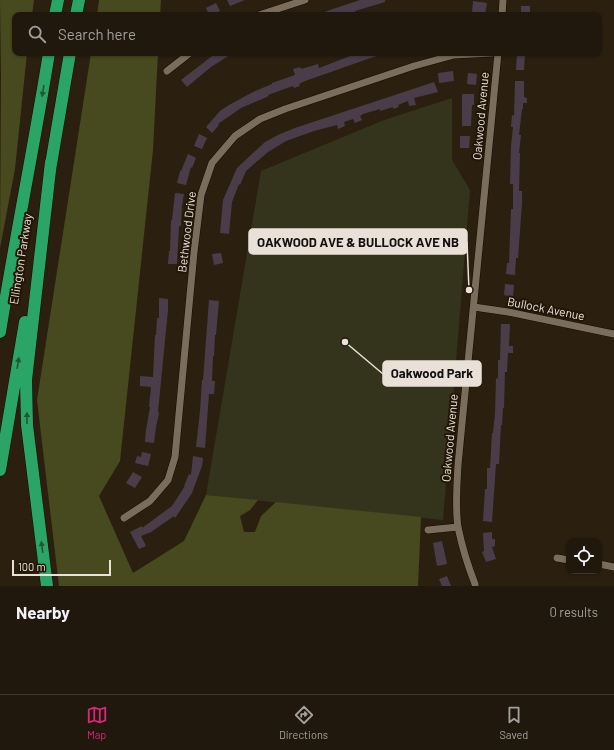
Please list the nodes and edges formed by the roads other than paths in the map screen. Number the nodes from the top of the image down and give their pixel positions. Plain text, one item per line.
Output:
1 (58, 0) edge
2 (79, 0) edge
3 (305, 0) edge
4 (503, 0) edge
5 (56, 12) edge
6 (77, 12) edge
7 (268, 12) edge
8 (502, 12) edge
9 (49, 56) edge
10 (69, 56) edge
11 (186, 56) edge
12 (451, 56) edge
13 (498, 56) edge
14 (167, 71) dead end
15 (51, 162) junction
16 (15, 244) junction
17 (0, 295) edge
18 (474, 307) junction
19 (0, 332) edge
20 (614, 334) edge
21 (0, 470) edge
22 (124, 518) dead end
23 (458, 527) junction
24 (428, 530) dead end
25 (556, 558) dead end
26 (566, 560) edge
27 (602, 565) edge
28 (614, 567) edge
29 (475, 584) dead end
30 (47, 586) edge

1 - 5 highway
2 - 6 highway
3 - 7 street
4 - 8 street
9 -> 16 highway, Ellington Parkway
10 - 15 highway, Ellington Parkway
11 - 14 street
12 - 22 street, Bethwood Drive
13 - 18 street, Oakwood Avenue
21 -> 15 highway, Ellington Parkway
30 -> 15 highway
16 - 17 highway
16 - 19 highway, Ellington Parkway
18 - 20 street, Bullock Avenue
18 - 23 street, Oakwood Avenue
23 - 24 street
23 - 29 street, Oakwood Avenue
25 - 26 street
27 - 28 street

